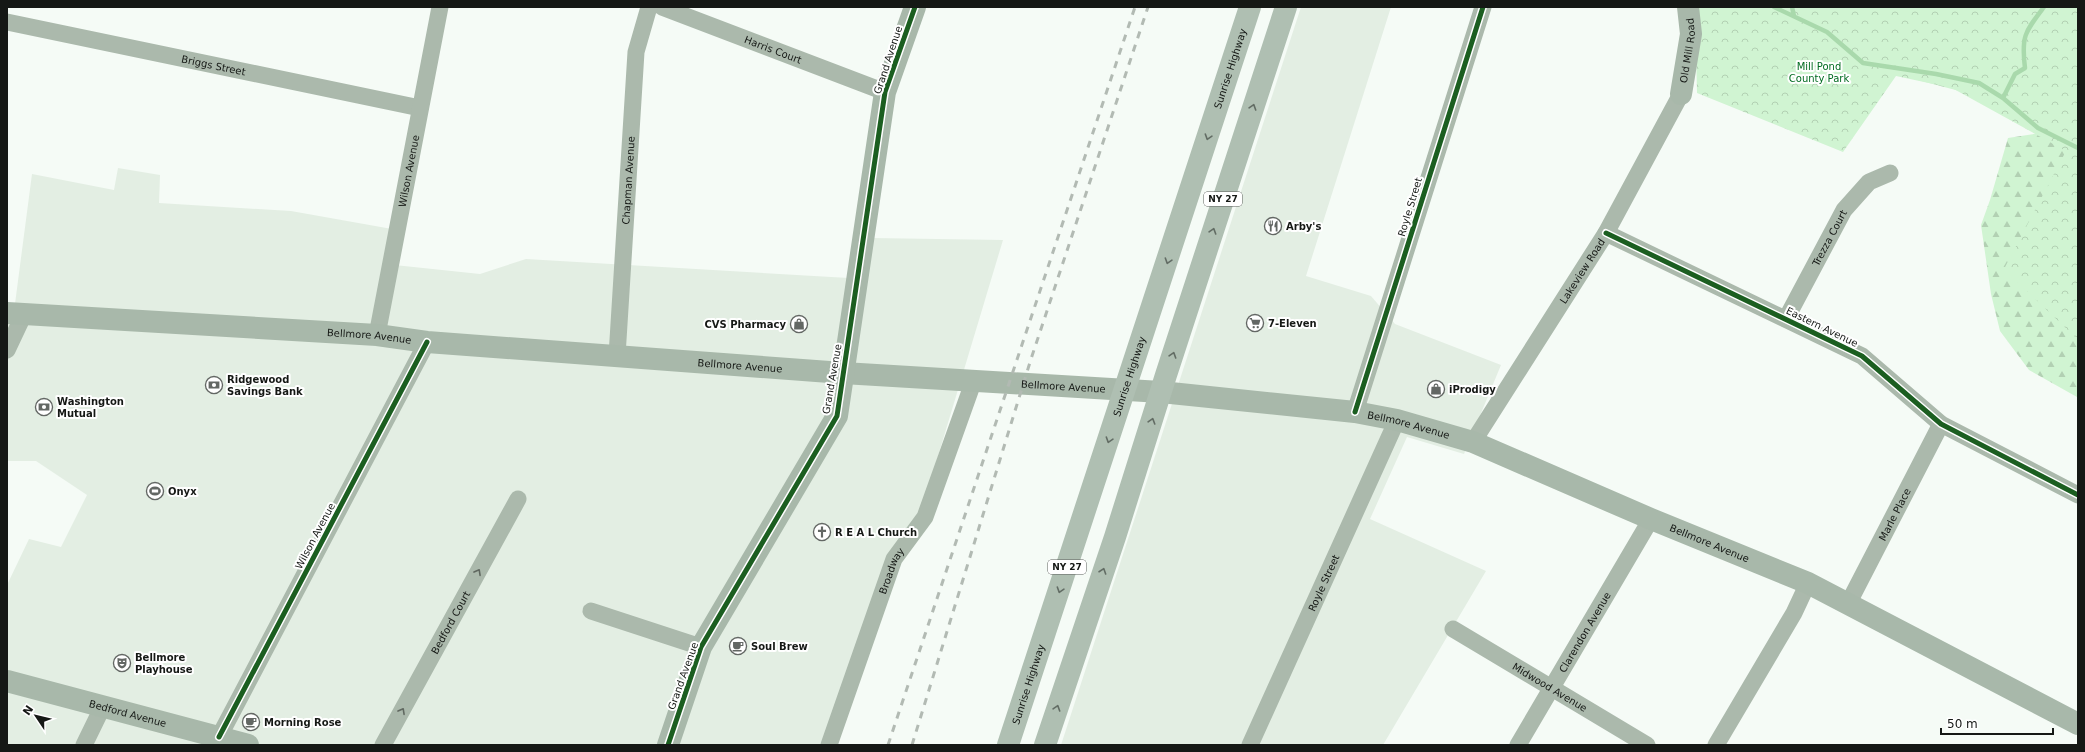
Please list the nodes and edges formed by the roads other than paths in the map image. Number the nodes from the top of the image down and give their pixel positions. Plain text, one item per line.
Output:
1 (440, 7) edge
2 (649, 7) edge
3 (662, 7) edge
4 (915, 7) edge
5 (1250, 7) edge
6 (1286, 7) edge
7 (1483, 7) edge
8 (1688, 7) edge
9 (7, 22) edge
10 (885, 92) junction
11 (1681, 94) joint
12 (420, 108) junction
13 (1890, 173) dead end
14 (1606, 233) junction
15 (15, 314) edge
16 (1786, 319) junction
17 (377, 335) junction
18 (427, 342) junction
19 (7, 350) edge
20 (617, 356) junction
21 (844, 373) junction
22 (974, 380) junction
23 (1126, 390) junction
24 (1161, 392) junction
25 (1355, 412) junction
26 (1397, 420) junction
27 (1941, 424) junction
28 (1473, 442) junction
29 (2078, 495) edge
30 (518, 499) dead end
31 (1651, 519) junction
32 (1808, 583) junction
33 (1848, 604) junction
34 (591, 611) dead end
35 (1453, 628) dead end
36 (701, 647) junction
37 (7, 681) edge
38 (1552, 688) junction
39 (103, 706) junction
40 (2078, 724) edge
41 (219, 737) junction
42 (84, 745) edge
43 (248, 745) edge
44 (383, 745) edge
45 (668, 745) edge
46 (829, 745) edge
47 (1008, 745) edge
48 (1045, 745) edge
49 (1250, 745) edge
50 (1518, 745) edge
51 (1647, 745) edge
52 (1716, 745) edge

1 - 12 street, Wilson Avenue
2 - 20 street, Chapman Avenue
3 - 10 street, Harris Court
4 - 10 main road, Grand Avenue
5 -> 23 highway, Sunrise Highway / NY 27
24 -> 6 highway, NY 27
7 - 25 street, Royle Street
8 - 11 main road, Old Mill Road
9 - 12 street, Briggs Street
10 - 21 main road, Grand Avenue
11 - 14 street, Lakeview Road
12 - 17 street, Wilson Avenue
13 - 16 street, Trezza Court
14 - 16 street, Eastern Avenue
14 - 28 street, Lakeview Road
15 - 17 main road, Bellmore Avenue
15 - 19 street
16 - 27 street, Eastern Avenue
17 - 18 main road, Bellmore Avenue
18 - 20 main road, Bellmore Avenue
18 - 41 street, Wilson Avenue
20 - 21 main road, Bellmore Avenue
21 - 22 main road, Bellmore Avenue
21 - 36 main road, Grand Avenue
22 - 23 main road, Bellmore Avenue
22 - 46 street, Broadway
23 - 24 main road, Bellmore Avenue
23 -> 47 highway, Sunrise Highway / NY 27
24 - 25 main road, Bellmore Avenue
48 -> 24 highway, NY 27
25 - 26 main road, Bellmore Avenue
26 - 28 main road, Bellmore Avenue
26 - 49 street, Royle Street
27 - 29 street, Eastern Avenue
27 - 33 street, Marle Place
28 - 31 main road, Bellmore Avenue
44 -> 30 street, Bedford Court
31 - 32 main road, Bellmore Avenue
31 - 38 street, Clarendon Avenue
32 - 33 main road, Bellmore Avenue
32 - 52 street
33 - 40 main road, Bellmore Avenue
34 - 36 street
35 - 38 street, Midwood Avenue
36 - 45 main road, Grand Avenue
37 - 39 main road, Bedford Avenue
38 - 50 street, Clarendon Avenue
38 - 51 street, Midwood Avenue
39 - 41 main road, Bedford Avenue
39 - 42 street
41 - 43 main road, Bedford Avenue

